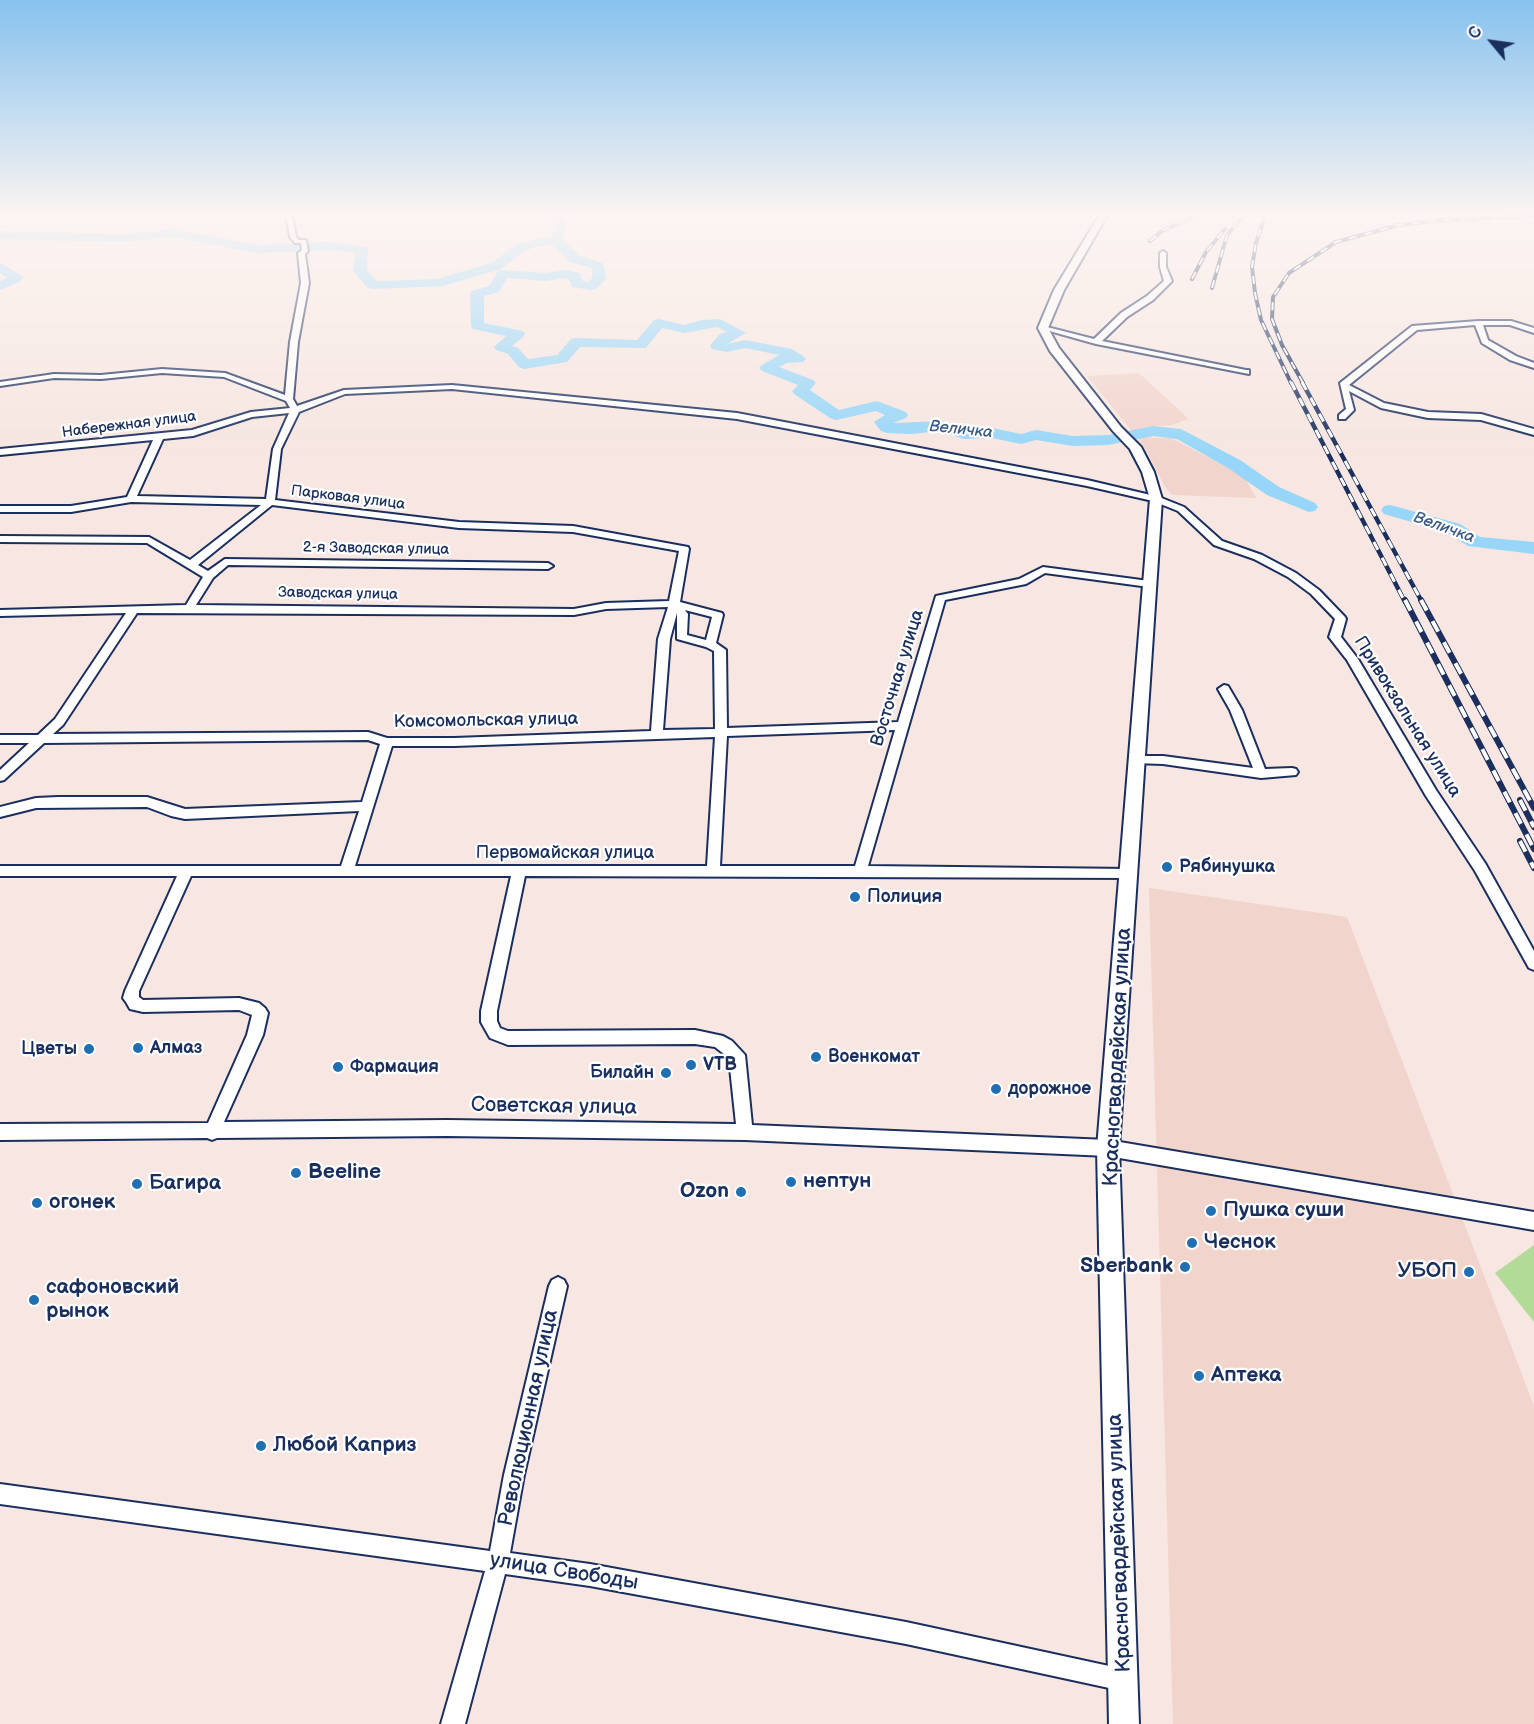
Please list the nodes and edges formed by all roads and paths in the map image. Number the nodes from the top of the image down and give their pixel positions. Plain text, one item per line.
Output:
1 (303, 294) edge
2 (1057, 294) edge
3 (1154, 294) edge
4 (1478, 323) junction
5 (1043, 328) junction
6 (1534, 331) edge
7 (1096, 342) junction
8 (1534, 366) edge
9 (1246, 372) dead end
10 (0, 384) edge
11 (1343, 385) junction
12 (289, 399) junction
13 (295, 410) junction
14 (1342, 417) dead end
15 (1534, 432) edge
16 (160, 436) junction
17 (0, 452) edge
18 (1156, 499) junction
19 (131, 500) junction
20 (270, 502) junction
21 (0, 509) edge
22 (0, 539) edge
23 (191, 565) junction
24 (548, 566) dead end
25 (209, 576) junction
26 (1149, 584) junction
27 (674, 604) junction
28 (189, 608) junction
29 (133, 611) junction
30 (0, 613) edge
31 (710, 644) junction
32 (1224, 689) dead end
33 (902, 726) junction
34 (721, 732) junction
35 (657, 735) junction
36 (0, 739) edge
37 (40, 739) junction
38 (387, 742) junction
39 (1137, 760) junction
40 (1292, 772) dead end
41 (1261, 774) junction
42 (0, 777) edge
43 (367, 806) junction
44 (0, 813) edge
45 (0, 871) edge
46 (519, 871) junction
47 (713, 871) junction
48 (860, 871) junction
49 (186, 872) junction
50 (346, 872) junction
51 (1130, 874) junction
52 (1534, 964) edge
53 (0, 1132) edge
54 (212, 1132) junction
55 (745, 1132) junction
56 (1108, 1148) junction
57 (1534, 1221) edge
58 (558, 1286) dead end
59 (0, 1494) edge
60 (498, 1562) junction
61 (1123, 1680) junction
62 (453, 1724) edge
63 (1124, 1724) edge

1 - 12 street
2 - 5 street
3 - 7 street
4 - 6 street
4 - 8 street
4 - 11 street
5 - 7 street
5 - 18 street
7 - 9 street
10 - 12 street
11 - 14 street
11 - 15 street
12 - 13 street
13 - 16 street, Набережная улица
13 - 18 street, Набережная улица
13 - 20 street, Парковая улица
16 - 17 street, Набережная улица
16 - 19 street
18 - 26 street, Красногвардейская улица
18 - 52 street, Привокзальная улица
19 - 20 street
19 - 21 street
20 - 23 street
20 - 27 street, Парковая улица
22 - 23 street
23 - 25 street
24 - 25 street, 2-я Заводская улица
25 - 28 street, 2-я Заводская улица
26 - 33 street, Восточная улица
26 - 39 street, Красногвардейская улица
27 - 28 street, Заводская улица
27 - 31 street
27 - 31 street, Заводская улица
27 - 35 street
28 - 29 street, Заводская улица
29 - 30 street, Заводская улица
29 - 37 street
31 - 34 street
32 - 41 street
33 - 34 street, Комсомольская улица
33 - 48 street, Восточная улица
34 - 35 street, Комсомольская улица
34 - 47 street
35 - 38 street, Комсомольская улица
36 - 37 street, Комсомольская улица
37 - 38 street, Комсомольская улица
37 - 42 street
38 - 43 street
39 - 41 street
39 - 51 street, Красногвардейская улица
40 - 41 street
43 - 44 street
43 - 50 street
45 - 49 street, Первомайская улица
46 - 47 street, Первомайская улица
46 - 50 street, Первомайская улица
46 - 55 street
47 - 48 street, Первомайская улица
48 - 51 street, Первомайская улица
49 - 50 street, Первомайская улица
49 - 54 street
51 - 56 street, Красногвардейская улица
53 - 54 street, Советская улица
54 - 55 street, Советская улица
55 - 56 street, Советская улица
56 - 57 street
56 - 61 street, Красногвардейская улица
58 - 60 street, Революционная улица
59 - 60 street, улица Свободы
60 - 61 street, улица Свободы
60 - 62 street, Революционная улица
61 - 63 street, Красногвардейская улица

